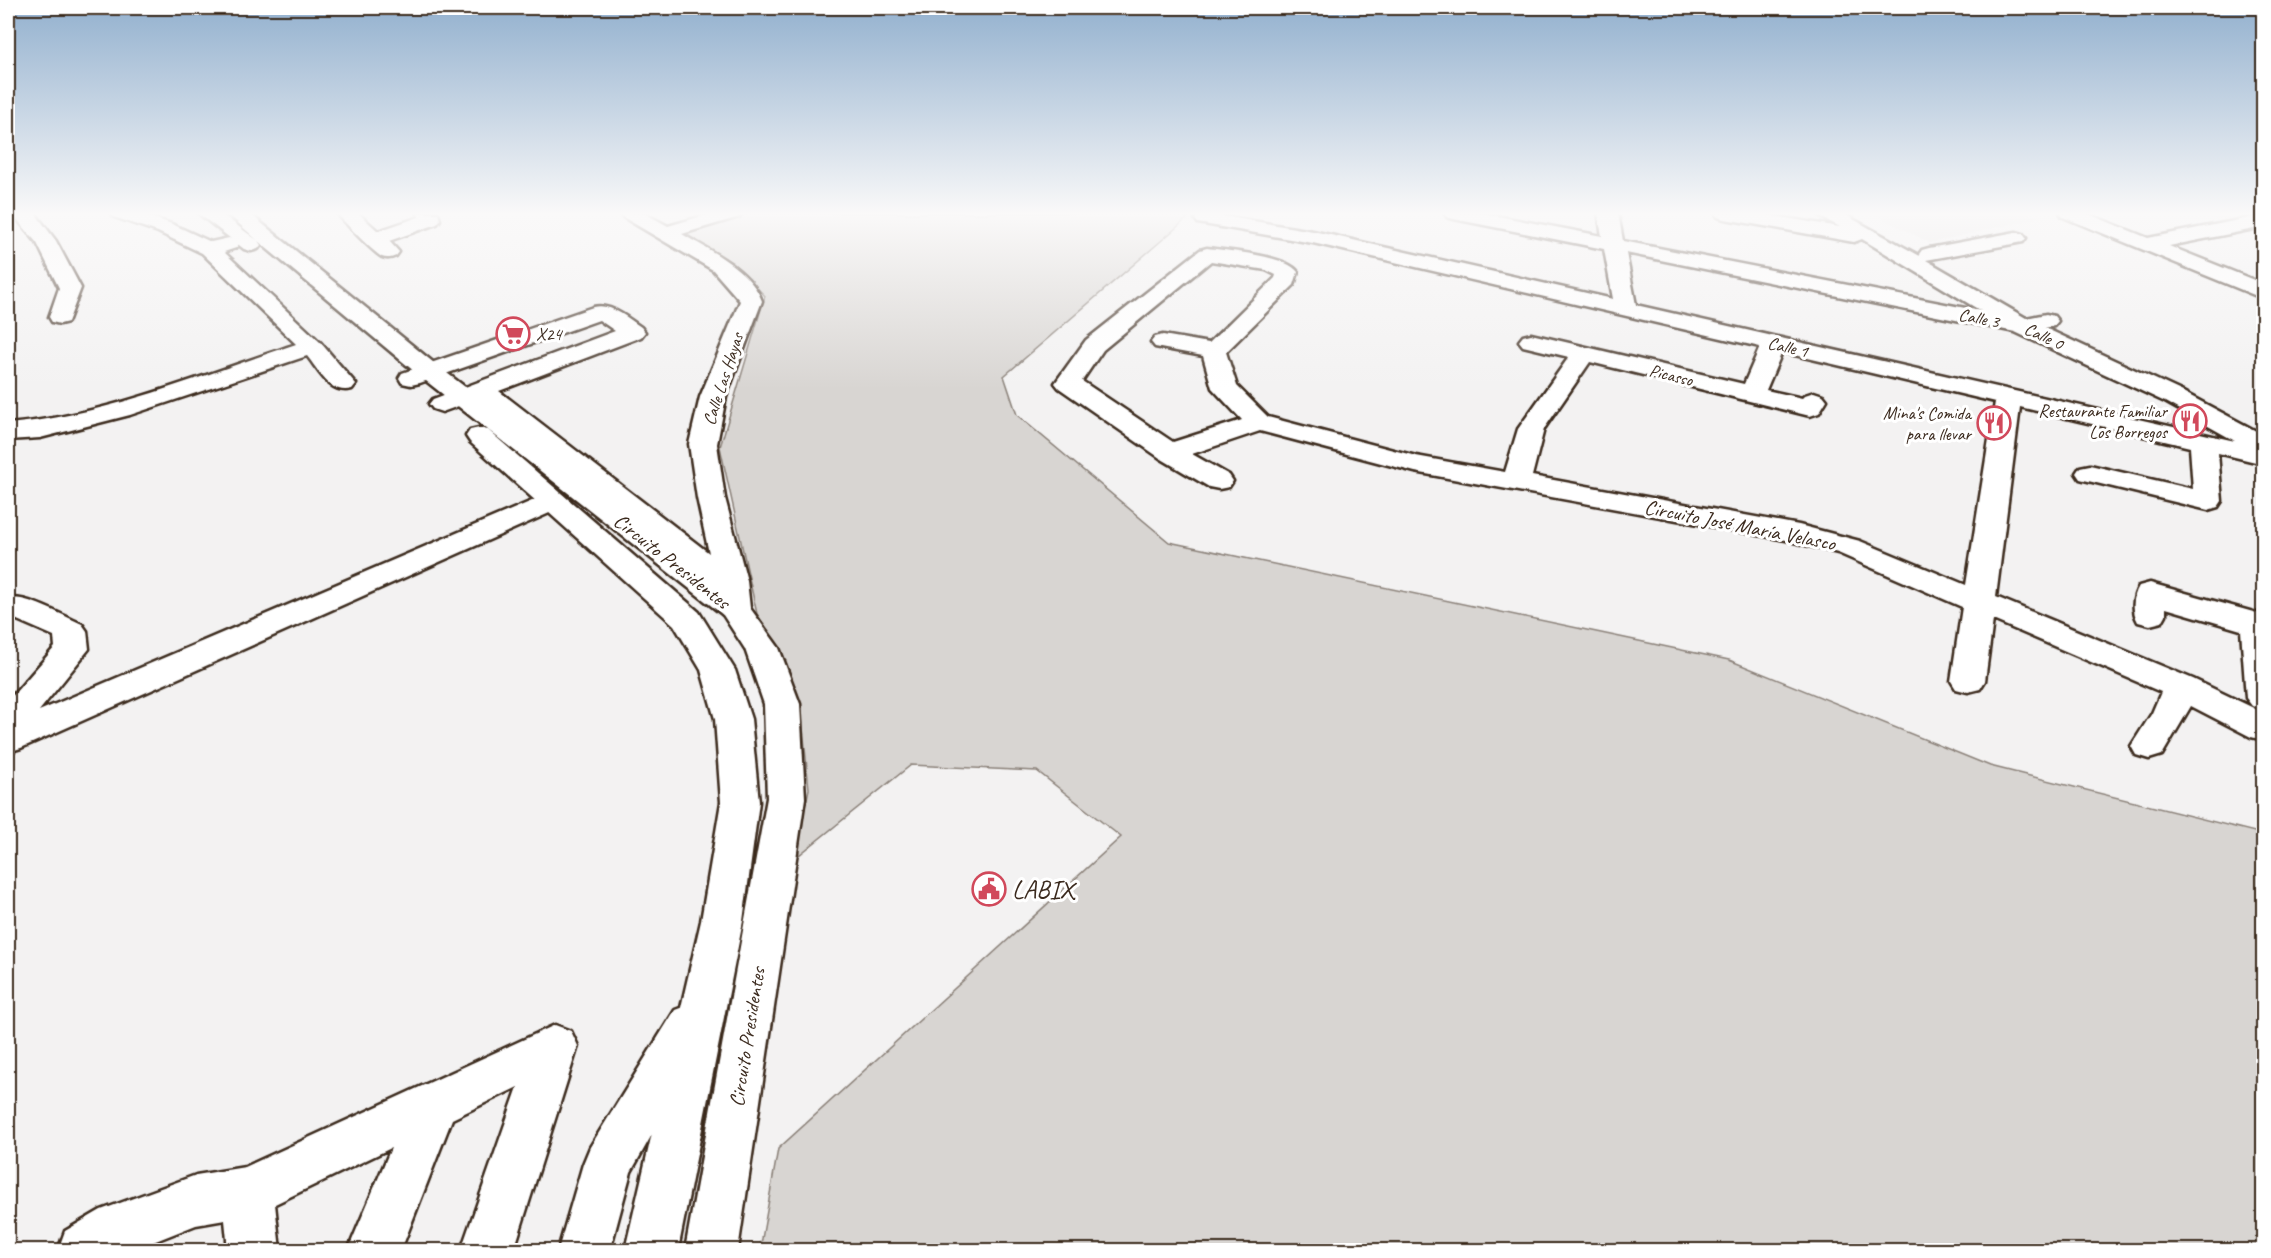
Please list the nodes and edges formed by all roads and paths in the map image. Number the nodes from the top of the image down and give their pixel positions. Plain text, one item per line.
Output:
1 (62, 272) edge
2 (233, 272) edge
3 (287, 272) edge
4 (307, 272) edge
5 (727, 272) edge
6 (1185, 272) edge
7 (1286, 272) edge
8 (1465, 272) edge
9 (1618, 272) edge
10 (1752, 272) edge
11 (1937, 272) edge
12 (1956, 272) edge
13 (2215, 272) edge
14 (2264, 292) edge
15 (1626, 309) junction
16 (60, 317) dead end
17 (2034, 324) junction
18 (1531, 341) dead end
19 (1163, 342) dead end
20 (1774, 343) junction
21 (312, 347) junction
22 (1214, 351) junction
23 (1584, 354) junction
24 (343, 384) dead end
25 (445, 388) junction
26 (1752, 394) junction
27 (2008, 398) junction
28 (1812, 404) dead end
29 (1259, 423) junction
30 (2262, 424) edge
31 (8, 432) edge
32 (2203, 442) junction
33 (2264, 450) edge
34 (1170, 452) junction
35 (2264, 456) edge
36 (2090, 473) dead end
37 (1219, 481) dead end
38 (1516, 482) junction
39 (553, 501) junction
40 (732, 594) junction
41 (1978, 601) junction
42 (14, 607) dead end
43 (2150, 615) dead end
44 (1968, 681) dead end
45 (2181, 687) junction
46 (2264, 698) edge
47 (8, 724) edge
48 (2264, 728) edge
49 (8, 739) edge
50 (2150, 746) dead end
51 (705, 1000) junction
52 (433, 1104) junction
53 (248, 1191) junction
54 (84, 1251) edge
55 (254, 1251) edge
56 (375, 1251) edge
57 (488, 1251) edge
58 (584, 1251) edge
59 (652, 1251) edge
60 (712, 1251) edge

1 - 16 street
2 - 21 street
3 - 25 street, Circuito Presidentes
4 - 25 street, Circuito Presidentes
5 - 40 street, Calle Las Hayas
6 - 34 street
7 - 22 street
8 - 15 street, Calle 1
9 - 15 street
10 - 17 street, Calle 3
11 - 17 street, Calle 0
12 - 17 street
13 - 14 street
15 - 20 street, Calle 1
17 - 30 street
17 - 33 street, Calle 0
18 - 23 street, Picasso
19 - 22 street
20 - 26 street
20 - 27 street, Calle 1
21 - 24 street
21 - 31 street
22 - 29 street
23 - 26 street, Picasso
23 - 38 street
25 - 25 street
25 - 39 street, Circuito Presidentes
25 - 40 street, Circuito Presidentes
26 - 28 street, Picasso
27 - 32 street, Calle 1
27 - 41 street
29 - 34 street
29 - 38 street, Circuito José María Velasco
32 - 35 street, Calle 1
32 - 36 street
34 - 37 street
38 - 41 street, Circuito José María Velasco
39 - 49 street
39 - 51 street, Circuito Presidentes
40 - 60 street, Circuito Presidentes
41 - 44 street
41 - 45 street, Circuito José María Velasco
42 - 47 street
43 - 46 street
45 - 48 street, Circuito José María Velasco
45 - 50 street
51 - 58 street
51 - 59 street, Circuito Presidentes
52 - 53 street
52 - 56 street
52 - 57 street
53 - 54 street
53 - 55 street

